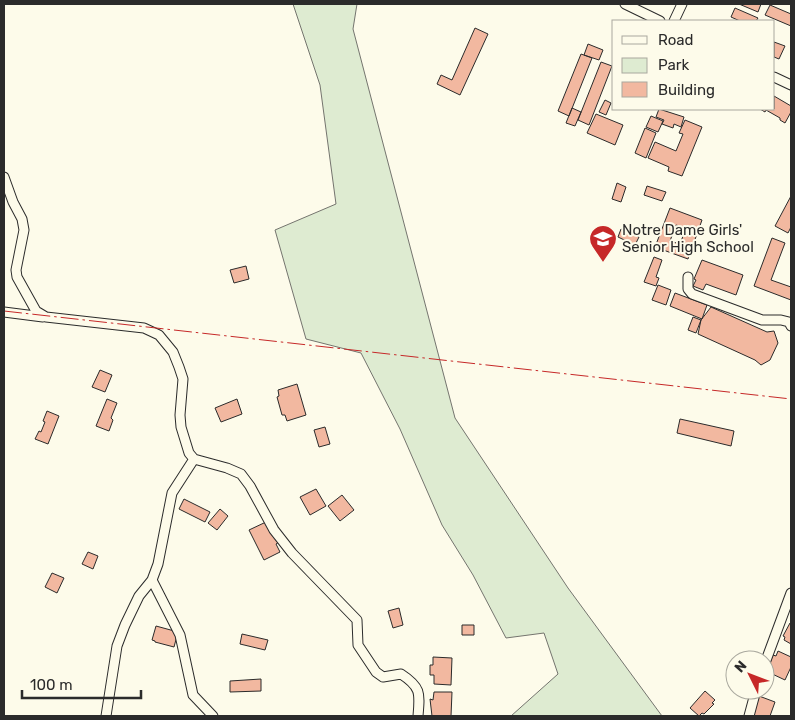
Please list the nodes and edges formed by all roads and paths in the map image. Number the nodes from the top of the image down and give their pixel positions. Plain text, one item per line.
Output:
1 (625, 4) edge
2 (682, 4) edge
3 (658, 20) edge
4 (674, 20) edge
5 (775, 78) edge
6 (791, 86) edge
7 (4, 176) edge
8 (688, 277) dead end
9 (4, 312) edge
10 (46, 317) junction
11 (791, 326) edge
12 (194, 459) junction
13 (152, 580) junction
14 (791, 593) edge
15 (770, 650) edge
16 (753, 700) edge
17 (106, 716) edge
18 (213, 716) edge
19 (418, 716) edge
20 (749, 716) edge

1 - 3 street
2 - 4 street
5 - 6 street
7 - 10 street
8 - 11 street
9 - 10 street
10 - 12 street
12 - 13 street
12 - 19 street
13 - 17 street
13 - 18 street
14 - 15 street
16 - 20 street

